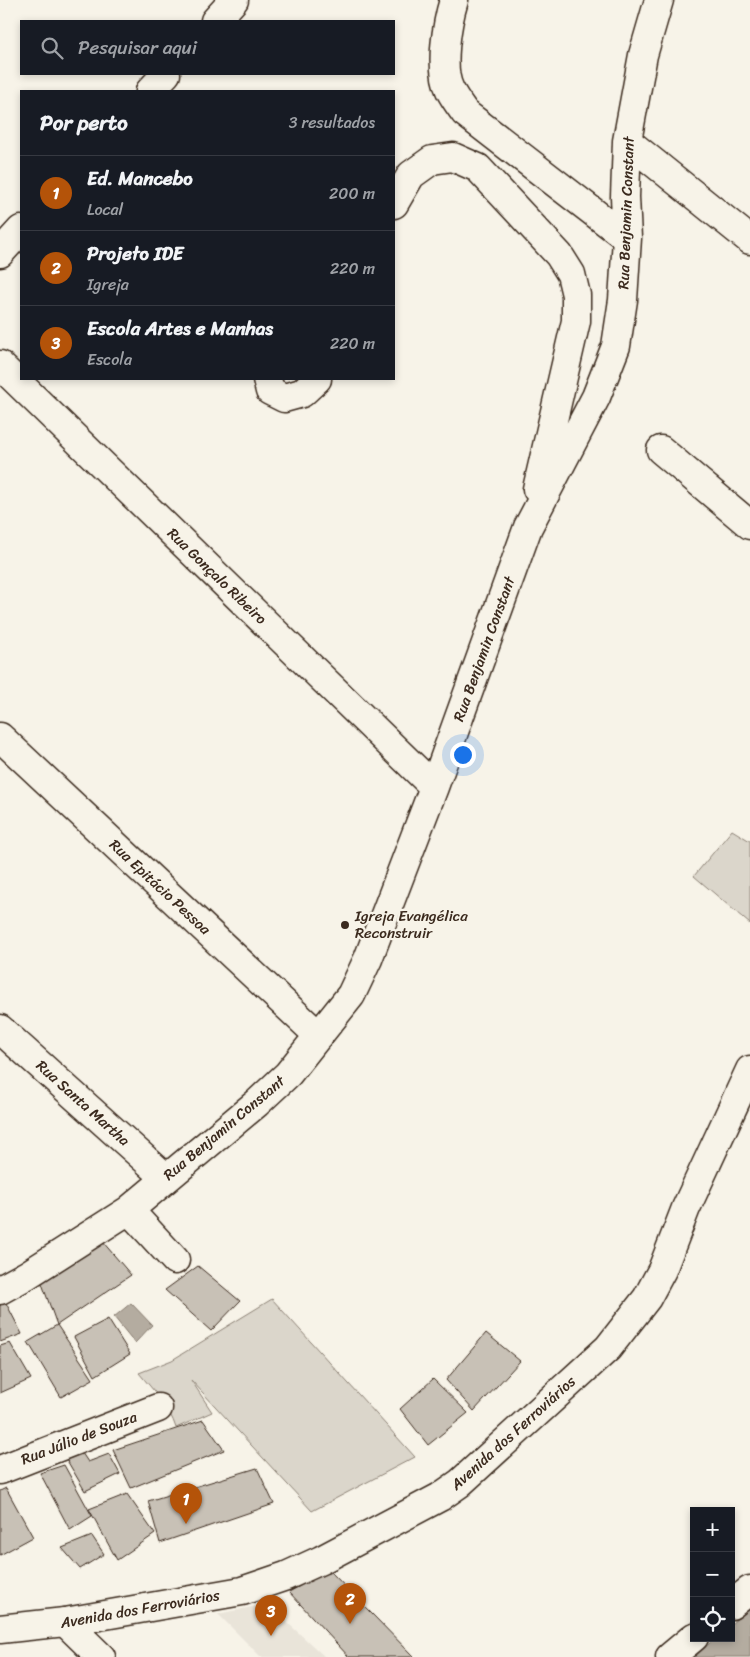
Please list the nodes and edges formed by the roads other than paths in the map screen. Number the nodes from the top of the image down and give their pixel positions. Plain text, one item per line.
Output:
1 (234, 0) edge
2 (454, 0) edge
3 (659, 0) edge
4 (216, 20) edge
5 (165, 75) edge
6 (151, 90) edge
7 (627, 141) junction
8 (395, 202) edge
9 (20, 231) edge
10 (627, 238) junction
11 (750, 240) edge
12 (0, 253) edge
13 (0, 365) edge
14 (266, 380) edge
15 (315, 380) edge
16 (661, 450) dead end
17 (750, 525) edge
18 (528, 527) junction
19 (0, 737) edge
20 (434, 787) junction
21 (0, 1029) edge
22 (320, 1036) junction
23 (750, 1070) edge
24 (166, 1178) junction
25 (128, 1210) junction
26 (175, 1260) dead end
27 (0, 1290) edge
28 (158, 1408) dead end
29 (0, 1470) edge
30 (750, 1590) edge
31 (735, 1603) edge
32 (65, 1622) junction
33 (0, 1629) edge
34 (690, 1640) edge
35 (101, 1657) edge
36 (670, 1657) edge

1 - 4 street
2 - 10 street
3 - 7 street, Rua Benjamin Constant
5 - 6 street
7 - 10 street, Rua Benjamin Constant
7 - 11 street
8 - 18 street
9 - 12 street
10 - 18 street, Rua Benjamin Constant
13 - 20 street, Rua Gonçalo Ribeiro
14 - 15 street
16 - 17 street
18 - 20 street, Rua Benjamin Constant
19 - 22 street, Rua Epitácio Pessoa
20 - 22 street, Rua Benjamin Constant
21 - 24 street, Rua Santa Martha
22 - 24 street, Rua Benjamin Constant
23 - 32 street, Avenida dos Ferroviários
24 - 25 street, Rua Benjamin Constant
25 - 26 street
25 - 27 street, Rua Benjamin Constant
28 - 29 street, Rua Júlio de Souza
30 - 31 street
32 - 33 street, Avenida dos Ferroviários
32 - 35 street
34 - 36 street

